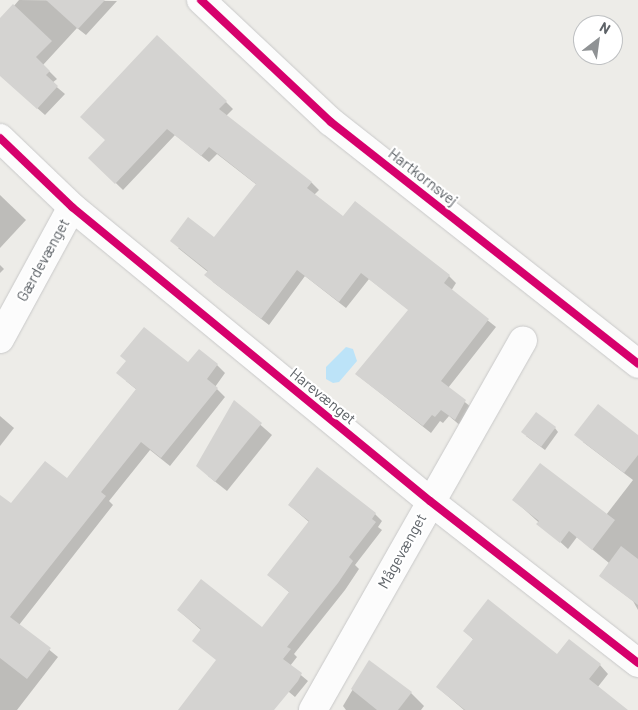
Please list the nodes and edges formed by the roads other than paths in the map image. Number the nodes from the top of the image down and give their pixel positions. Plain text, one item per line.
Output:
1 (202, 0) edge
2 (0, 138) edge
3 (72, 207) junction
4 (0, 339) edge
5 (523, 340) dead end
6 (638, 364) edge
7 (430, 501) junction
8 (638, 663) edge
9 (313, 710) edge

1 - 6 street, Hartkornsvej
2 - 3 street, Harevænget
3 - 4 street, Gærdevænget
3 - 7 street, Harevænget
5 - 7 street, Mågevænget
7 - 8 street, Harevænget
7 - 9 street, Mågevænget

